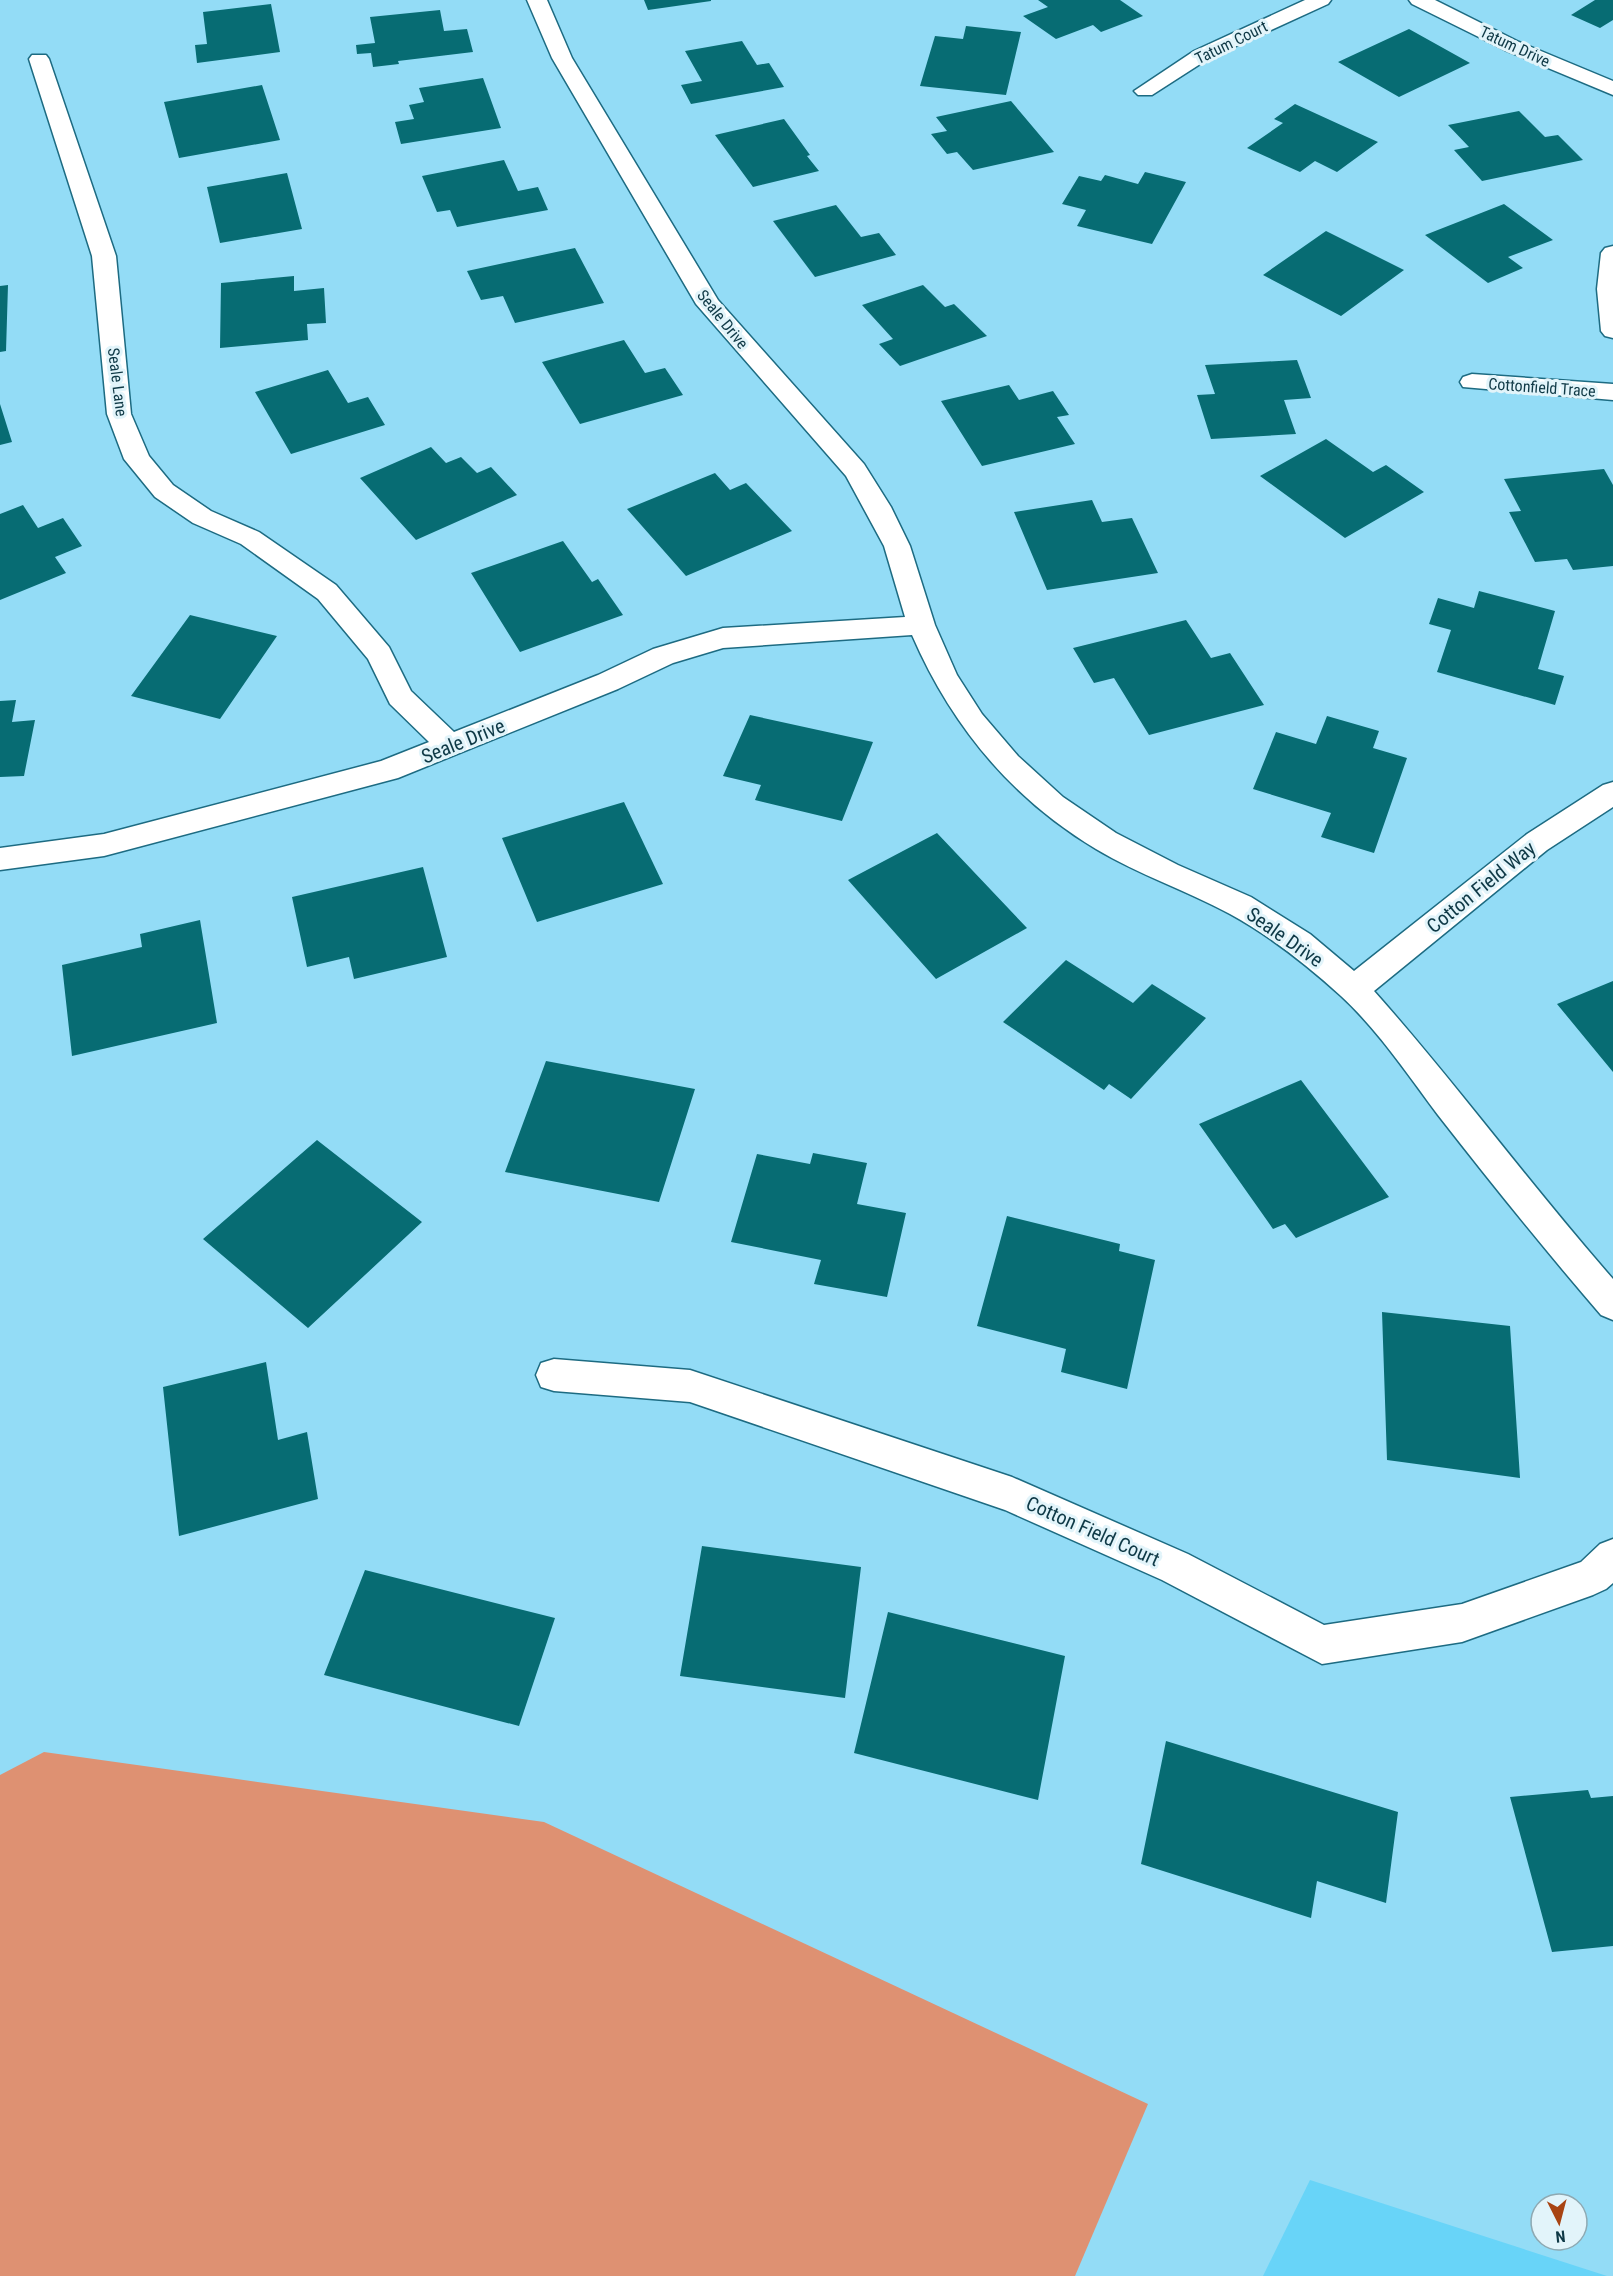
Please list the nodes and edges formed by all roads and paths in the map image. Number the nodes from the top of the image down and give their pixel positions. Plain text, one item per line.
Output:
1 (537, 0) edge
2 (1320, 0) edge
3 (1419, 0) edge
4 (39, 59) dead end
5 (1613, 89) edge
6 (1145, 91) dead end
7 (1613, 252) edge
8 (1613, 331) edge
9 (1472, 382) dead end
10 (1613, 392) edge
11 (921, 625) junction
12 (451, 746) junction
13 (1613, 793) edge
14 (0, 859) edge
15 (1354, 989) junction
16 (1613, 1304) edge
17 (554, 1375) dead end
18 (1613, 1557) edge

1 - 11 street, Seale Drive
2 - 6 street, Tatum Court
3 - 5 street, Tatum Drive
4 - 12 street, Seale Lane
7 - 8 street
9 - 10 street, Cottonfield Trace
11 - 12 street, Seale Drive
11 - 15 street, Seale Drive
12 - 14 street, Seale Drive
13 - 15 street, Cotton Field Way
15 - 16 street, Seale Drive
17 - 18 street, Cotton Field Court

